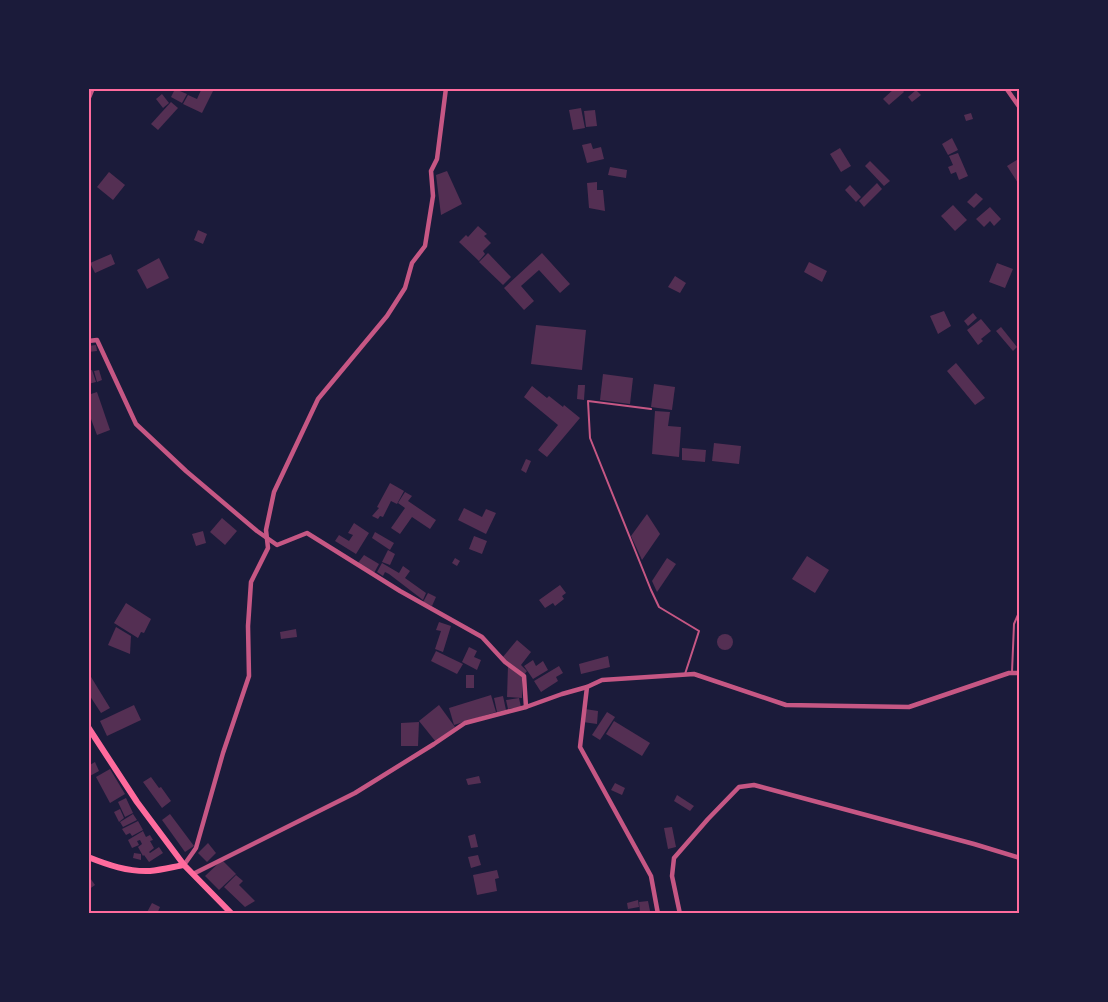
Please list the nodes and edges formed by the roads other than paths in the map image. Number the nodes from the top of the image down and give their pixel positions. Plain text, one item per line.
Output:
1 (93, 88) edge
2 (446, 88) edge
3 (1006, 88) edge
4 (88, 100) edge
5 (1020, 108) edge
6 (88, 341) edge
7 (651, 409) dead end
8 (267, 538) junction
9 (1020, 610) edge
10 (1012, 673) junction
11 (685, 674) junction
12 (1020, 674) edge
13 (587, 687) junction
14 (526, 707) junction
15 (88, 727) edge
16 (88, 856) edge
17 (1020, 858) edge
18 (184, 865) junction
19 (194, 874) junction
20 (232, 914) edge
21 (658, 914) edge
22 (680, 914) edge

1 - 4 street
2 - 8 street
3 - 5 street
6 - 8 street
7 - 11 lane
8 - 14 street
8 - 18 street
9 - 10 lane
10 - 11 street
10 - 12 street
11 - 13 street
13 - 14 street
13 - 21 street
14 - 19 street
15 - 18 main road
16 - 18 main road
17 - 22 street
18 - 19 main road
19 - 20 main road

